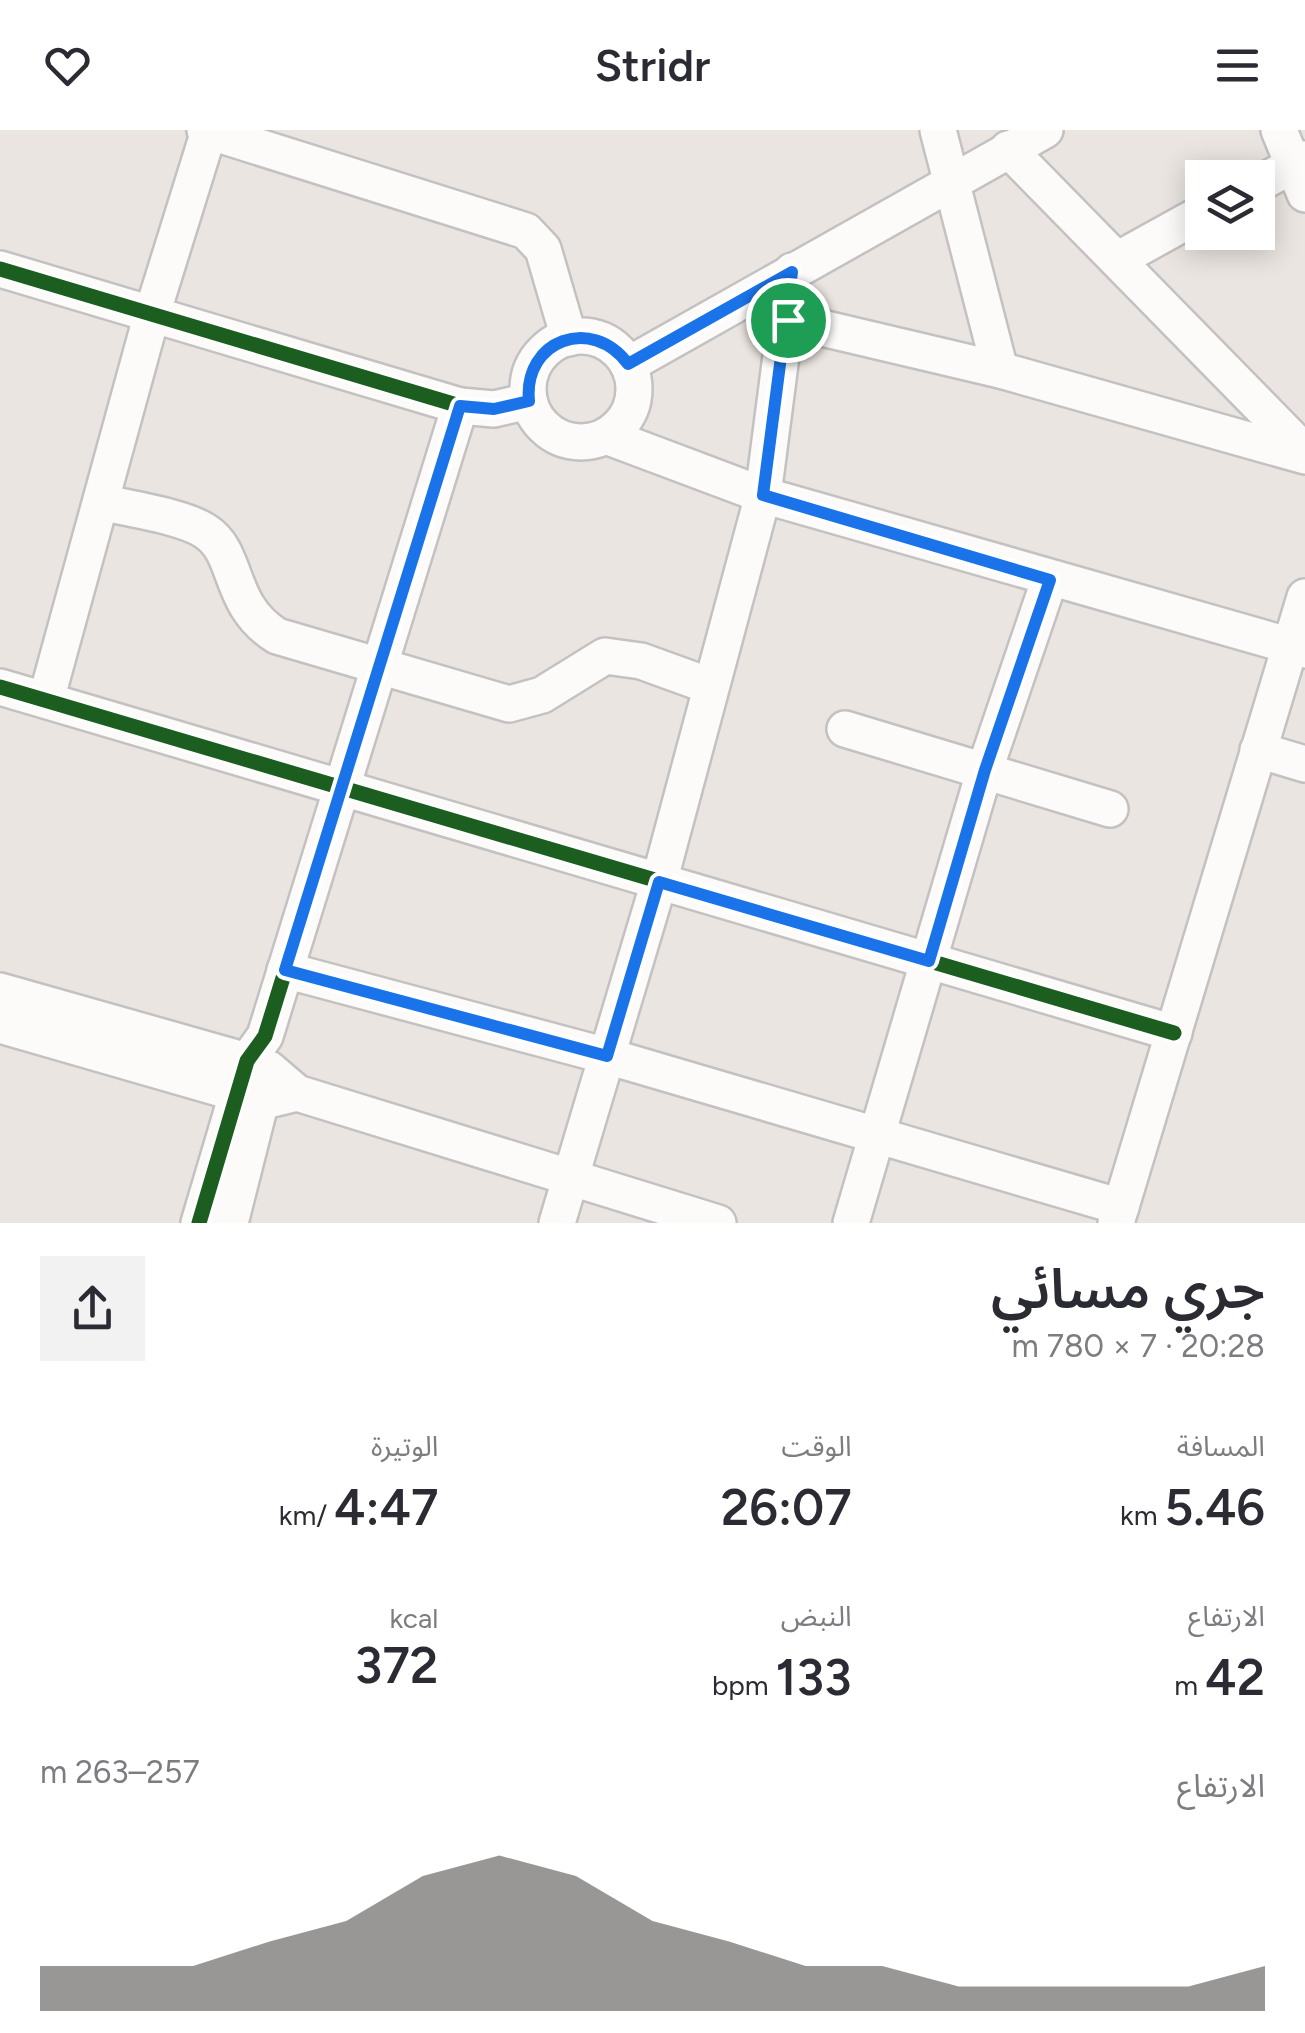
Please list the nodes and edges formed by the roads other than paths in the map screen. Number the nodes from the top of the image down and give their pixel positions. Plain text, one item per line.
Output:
1 (207, 130) edge
2 (938, 130) edge
3 (1045, 130) edge
4 (1279, 130) edge
5 (1008, 150) junction
6 (1301, 172) edge
7 (1275, 179) edge
8 (952, 180) junction
9 (1185, 223) edge
10 (1117, 260) junction
11 (0, 269) edge
12 (792, 272) junction
13 (152, 314) junction
14 (788, 320) junction
15 (569, 338) junction
16 (628, 364) junction
17 (1000, 370) junction
18 (529, 401) junction
19 (460, 406) junction
20 (606, 436) junction
21 (1305, 454) edge
22 (763, 495) junction
23 (101, 502) junction
24 (1050, 580) junction
25 (1305, 597) edge
26 (1297, 648) edge
27 (380, 662) junction
28 (710, 686) junction
29 (0, 688) edge
30 (46, 700) junction
31 (846, 729) dead end
32 (1258, 750) junction
33 (1305, 764) edge
34 (985, 770) junction
35 (340, 788) junction
36 (1110, 808) dead end
37 (659, 882) junction
38 (929, 961) junction
39 (285, 970) junction
40 (0, 992) edge
41 (0, 1025) edge
42 (1174, 1032) junction
43 (607, 1056) junction
44 (263, 1076) junction
45 (878, 1134) junction
46 (571, 1178) junction
47 (1119, 1215) edge
48 (199, 1223) edge
49 (230, 1223) edge
50 (557, 1223) edge
51 (718, 1223) edge
52 (851, 1223) edge

1 - 13 street
1 - 15 street
2 - 8 street
3 - 5 street
4 - 6 street
5 - 8 street
5 - 10 street
6 - 7 street
8 - 12 street
8 - 17 street
9 - 10 street
10 - 21 street
11 - 13 street
12 - 14 street
12 - 16 street
13 - 19 street
13 - 23 street
14 - 17 street
14 - 22 street
15 - 16 street
15 - 18 street
16 - 20 street
17 - 21 street
18 - 19 street
18 - 20 street
19 - 27 street
20 - 22 street
22 - 24 street
22 - 28 street
23 - 27 street
23 - 30 street
24 - 26 street
24 - 34 street
25 - 26 street
26 - 32 street
27 - 28 street
27 - 35 street
28 - 37 street
29 - 30 street
30 - 35 street
31 - 34 street
32 - 33 street
32 - 42 street
34 - 36 street
34 - 38 street
35 - 37 street
35 - 39 street
37 - 38 street
37 - 43 street
38 - 42 street
38 - 45 street
39 - 43 street
39 - 44 street
40 - 44 street
41 - 44 street
42 - 47 street
43 - 45 street
43 - 46 street
44 - 46 street
44 - 48 street
44 - 49 street
45 - 47 street
45 - 52 street
46 - 50 street
46 - 51 street

